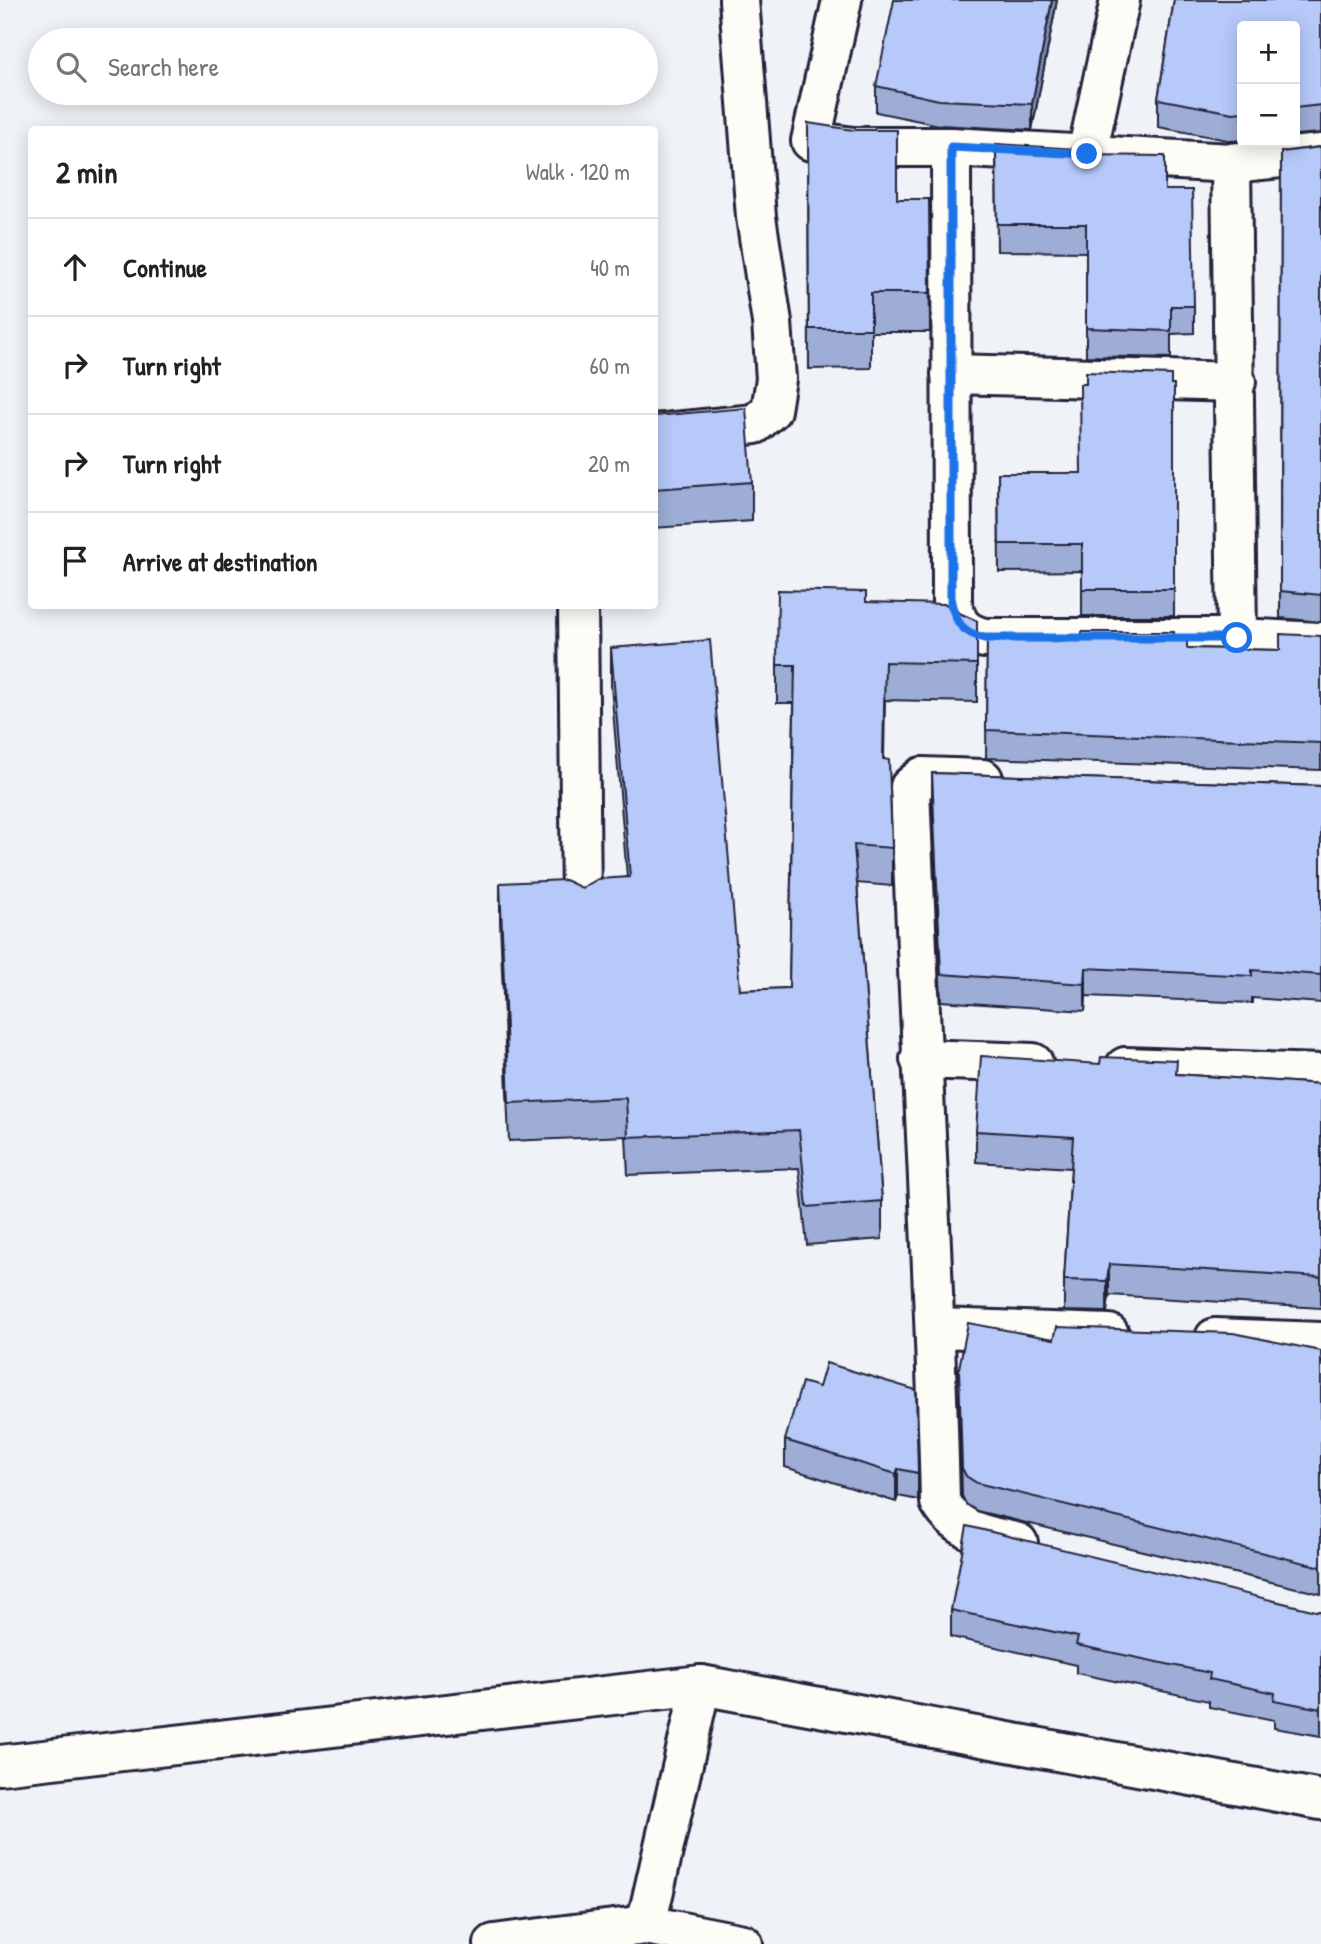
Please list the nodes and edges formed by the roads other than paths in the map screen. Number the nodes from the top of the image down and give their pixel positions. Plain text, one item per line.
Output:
1 (739, 0) edge
2 (842, 0) edge
3 (1120, 0) edge
4 (951, 147) junction
5 (1087, 154) junction
6 (1321, 154) edge
7 (1231, 163) junction
8 (951, 374) junction
9 (1236, 382) junction
10 (658, 435) edge
11 (578, 609) edge
12 (1237, 638) junction
13 (1321, 642) edge
14 (1019, 781) edge
15 (581, 904) edge
16 (920, 1059) junction
17 (1321, 1074) edge
18 (937, 1328) junction
19 (1143, 1335) edge
20 (1184, 1337) edge
21 (1321, 1342) edge
22 (1049, 1551) edge
23 (701, 1685) junction
24 (0, 1765) edge
25 (1321, 1800) edge
26 (646, 1925) junction
27 (494, 1944) edge
28 (743, 1944) edge

1 - 10 street
2 - 4 street
3 - 5 street
4 - 5 street
4 - 8 street
5 - 7 street
6 - 7 street
7 - 9 street
8 - 9 street
8 - 12 street
9 - 12 street
11 - 15 street
12 - 13 street
14 - 16 street
16 - 17 street
16 - 18 street
18 - 19 street
18 - 22 street
20 - 21 street
23 - 24 street
23 - 25 street
23 - 26 street
26 - 27 street
26 - 28 street

